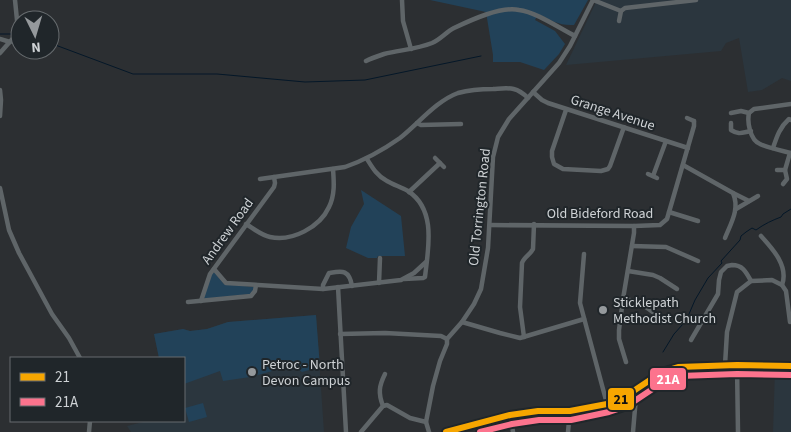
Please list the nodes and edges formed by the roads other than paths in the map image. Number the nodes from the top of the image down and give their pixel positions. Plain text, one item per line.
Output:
1 (402, 0) edge
2 (593, 0) edge
3 (696, 0) edge
4 (621, 11) junction
5 (619, 21) dead end
6 (575, 36) junction
7 (0, 39) edge
8 (10, 42) joint
9 (411, 49) junction
10 (0, 53) edge
11 (366, 60) dead end
12 (0, 90) edge
13 (534, 92) junction
14 (528, 98) junction
15 (791, 104) edge
16 (566, 110) junction
17 (749, 112) junction
18 (731, 113) dead end
19 (786, 113) dead end
20 (0, 116) edge
21 (688, 118) dead end
22 (700, 118) dead end
23 (790, 119) edge
24 (694, 121) junction
25 (417, 123) junction
26 (731, 123) dead end
27 (461, 124) dead end
28 (624, 127) junction
29 (731, 130) junction
30 (751, 131) junction
31 (725, 133) dead end
32 (666, 141) junction
33 (688, 148) junction
34 (773, 148) junction
35 (790, 153) edge
36 (366, 158) junction
37 (435, 158) dead end
38 (440, 163) junction
39 (683, 165) junction
40 (444, 167) dead end
41 (333, 169) junction
42 (777, 170) dead end
43 (785, 170) junction
44 (652, 176) dead end
45 (274, 177) junction
46 (260, 179) dead end
47 (783, 184) dead end
48 (0, 188) edge
49 (409, 192) junction
50 (733, 193) junction
51 (758, 196) dead end
52 (749, 201) junction
53 (736, 209) junction
54 (669, 212) junction
55 (698, 221) dead end
56 (246, 224) junction
57 (490, 224) junction
58 (534, 224) junction
59 (634, 226) junction
60 (761, 236) dead end
61 (725, 238) dead end
62 (765, 240) junction
63 (760, 245) dead end
64 (632, 246) junction
65 (584, 254) dead end
66 (380, 258) dead end
67 (698, 261) dead end
68 (426, 262) junction
69 (214, 269) junction
70 (628, 271) junction
71 (401, 280) junction
72 (751, 281) junction
73 (379, 283) junction
74 (782, 284) junction
75 (256, 285) junction
76 (352, 286) junction
77 (338, 287) junction
78 (323, 289) junction
79 (678, 289) dead end
80 (623, 299) junction
81 (200, 300) junction
82 (188, 302) dead end
83 (584, 319) junction
84 (663, 319) dead end
85 (462, 322) junction
86 (790, 322) dead end
87 (340, 334) junction
88 (689, 334) dead end
89 (524, 337) junction
90 (447, 339) junction
91 (80, 357) edge
92 (627, 359) dead end
93 (724, 365) junction
94 (737, 365) junction
95 (791, 366) edge
96 (385, 373) dead end
97 (633, 391) junction
98 (607, 404) junction
99 (384, 406) junction
100 (570, 411) junction
101 (510, 415) junction
102 (426, 422) junction
103 (362, 431) edge
104 (346, 432) edge
105 (429, 432) edge
106 (446, 432) edge
107 (513, 432) edge
108 (568, 432) edge
109 (633, 432) edge
110 (738, 432) edge

1 - 9 street
2 - 4 street
2 - 6 street, Old Torrington Road
3 - 4 street
4 - 5 street
6 - 9 street
6 - 13 street, Old Torrington Road
7 - 8 street
8 - 10 street
9 - 11 street
12 - 20 street
13 - 14 street, Old Torrington Road
13 - 16 street, Grange Avenue
14 - 25 street
14 - 57 street, Old Torrington Road
15 - 17 street
16 - 28 street, Grange Avenue
16 - 28 street
17 - 18 street
17 - 30 street
19 - 23 street
21 - 24 street
22 - 24 street
23 - 34 street
24 - 33 street, Old Bideford Road
25 - 27 street
25 - 36 street
26 - 29 street
28 - 32 street, Grange Avenue
29 - 30 street
29 - 31 street
30 - 34 street
32 - 33 street, Grange Avenue
32 - 44 street
33 - 39 street, Old Bideford Road
34 - 35 street
35 - 43 street
36 - 41 street
36 - 49 street
37 - 38 street
38 - 40 street
38 - 49 street
39 - 50 street
39 - 54 street, Old Bideford Road
41 - 45 street
41 - 56 street
42 - 43 street
43 - 47 street
45 - 46 street
45 - 56 street, Andrew Road
48 - 91 street
49 - 68 street
50 - 52 street
50 - 53 street
51 - 52 street
52 - 53 street
53 - 61 street
54 - 55 street
54 - 59 street, Old Bideford Road
56 - 69 street, Andrew Road
57 - 58 street, Old Bideford Road
57 - 85 street, Old Torrington Road
58 - 59 street, Old Bideford Road
58 - 89 street
59 - 64 street
60 - 62 street
62 - 63 street
62 - 74 street
64 - 67 street
64 - 70 street
65 - 83 street
66 - 73 street
68 - 71 street
68 - 71 street
69 - 75 street
69 - 81 street, Andrew Road
70 - 79 street
70 - 80 street
71 - 73 street
72 - 74 street
72 - 88 street
72 - 93 street
73 - 76 street
74 - 86 street
75 - 78 street
75 - 81 street
76 - 77 street
76 - 78 street
77 - 78 street
77 - 87 street
80 - 84 street
80 - 92 street
81 - 82 street
83 - 89 street
83 - 98 street
85 - 89 street
85 - 90 street, Old Torrington Road
87 - 90 street
87 - 104 street
90 - 102 street, Old Torrington Road
93 - 94 main road
93 - 97 main road
94 - 95 main road
94 - 110 street
96 - 99 street
97 - 98 main road
97 - 109 street
98 - 100 main road
99 - 102 street
99 - 103 street
100 - 101 main road
100 - 108 street
101 - 106 main road
101 - 107 street
102 - 105 street, Old Torrington Road

